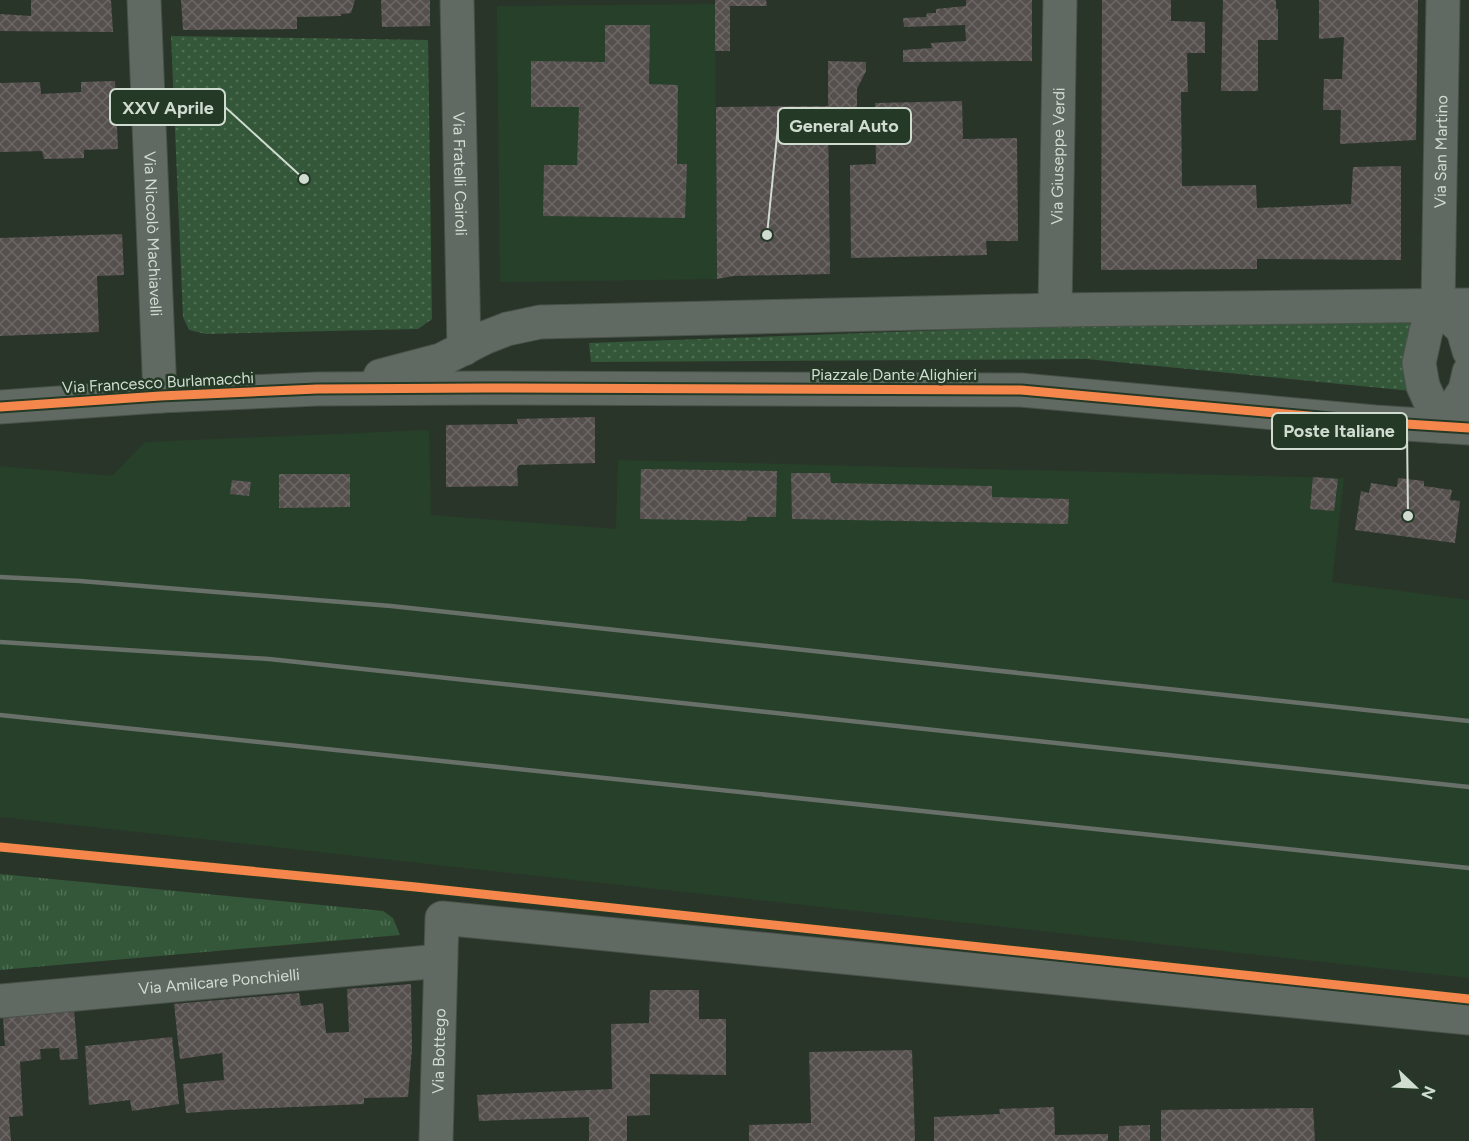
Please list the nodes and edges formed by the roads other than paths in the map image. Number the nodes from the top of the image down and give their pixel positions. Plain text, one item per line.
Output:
1 (144, 0) edge
2 (457, 0) edge
3 (1060, 0) edge
4 (1443, 0) edge
5 (1454, 305) edge
6 (1055, 310) junction
7 (464, 348) junction
8 (1469, 351) edge
9 (1469, 372) edge
10 (317, 389) junction
11 (160, 396) junction
12 (0, 407) edge
13 (1455, 427) edge
14 (440, 961) junction
15 (0, 1001) edge
16 (1469, 1018) edge
17 (436, 1141) edge

1 - 11 street, Via Niccolò Machiavelli
2 - 7 street, Via Fratelli Cairoli
3 - 6 street, Via Giuseppe Verdi
4 - 5 street, Via San Martino
5 - 6 street
5 - 8 street
5 - 13 street
6 - 7 street
7 - 10 street
9 - 13 street
10 - 11 street, Via Francesco Burlamacchi
10 - 13 street, Piazzale Dante Alighieri
11 - 12 street, Via Francesco Burlamacchi
14 - 15 street, Via Amilcare Ponchielli
14 - 16 street, Via Bottego
14 - 17 street, Via Bottego

